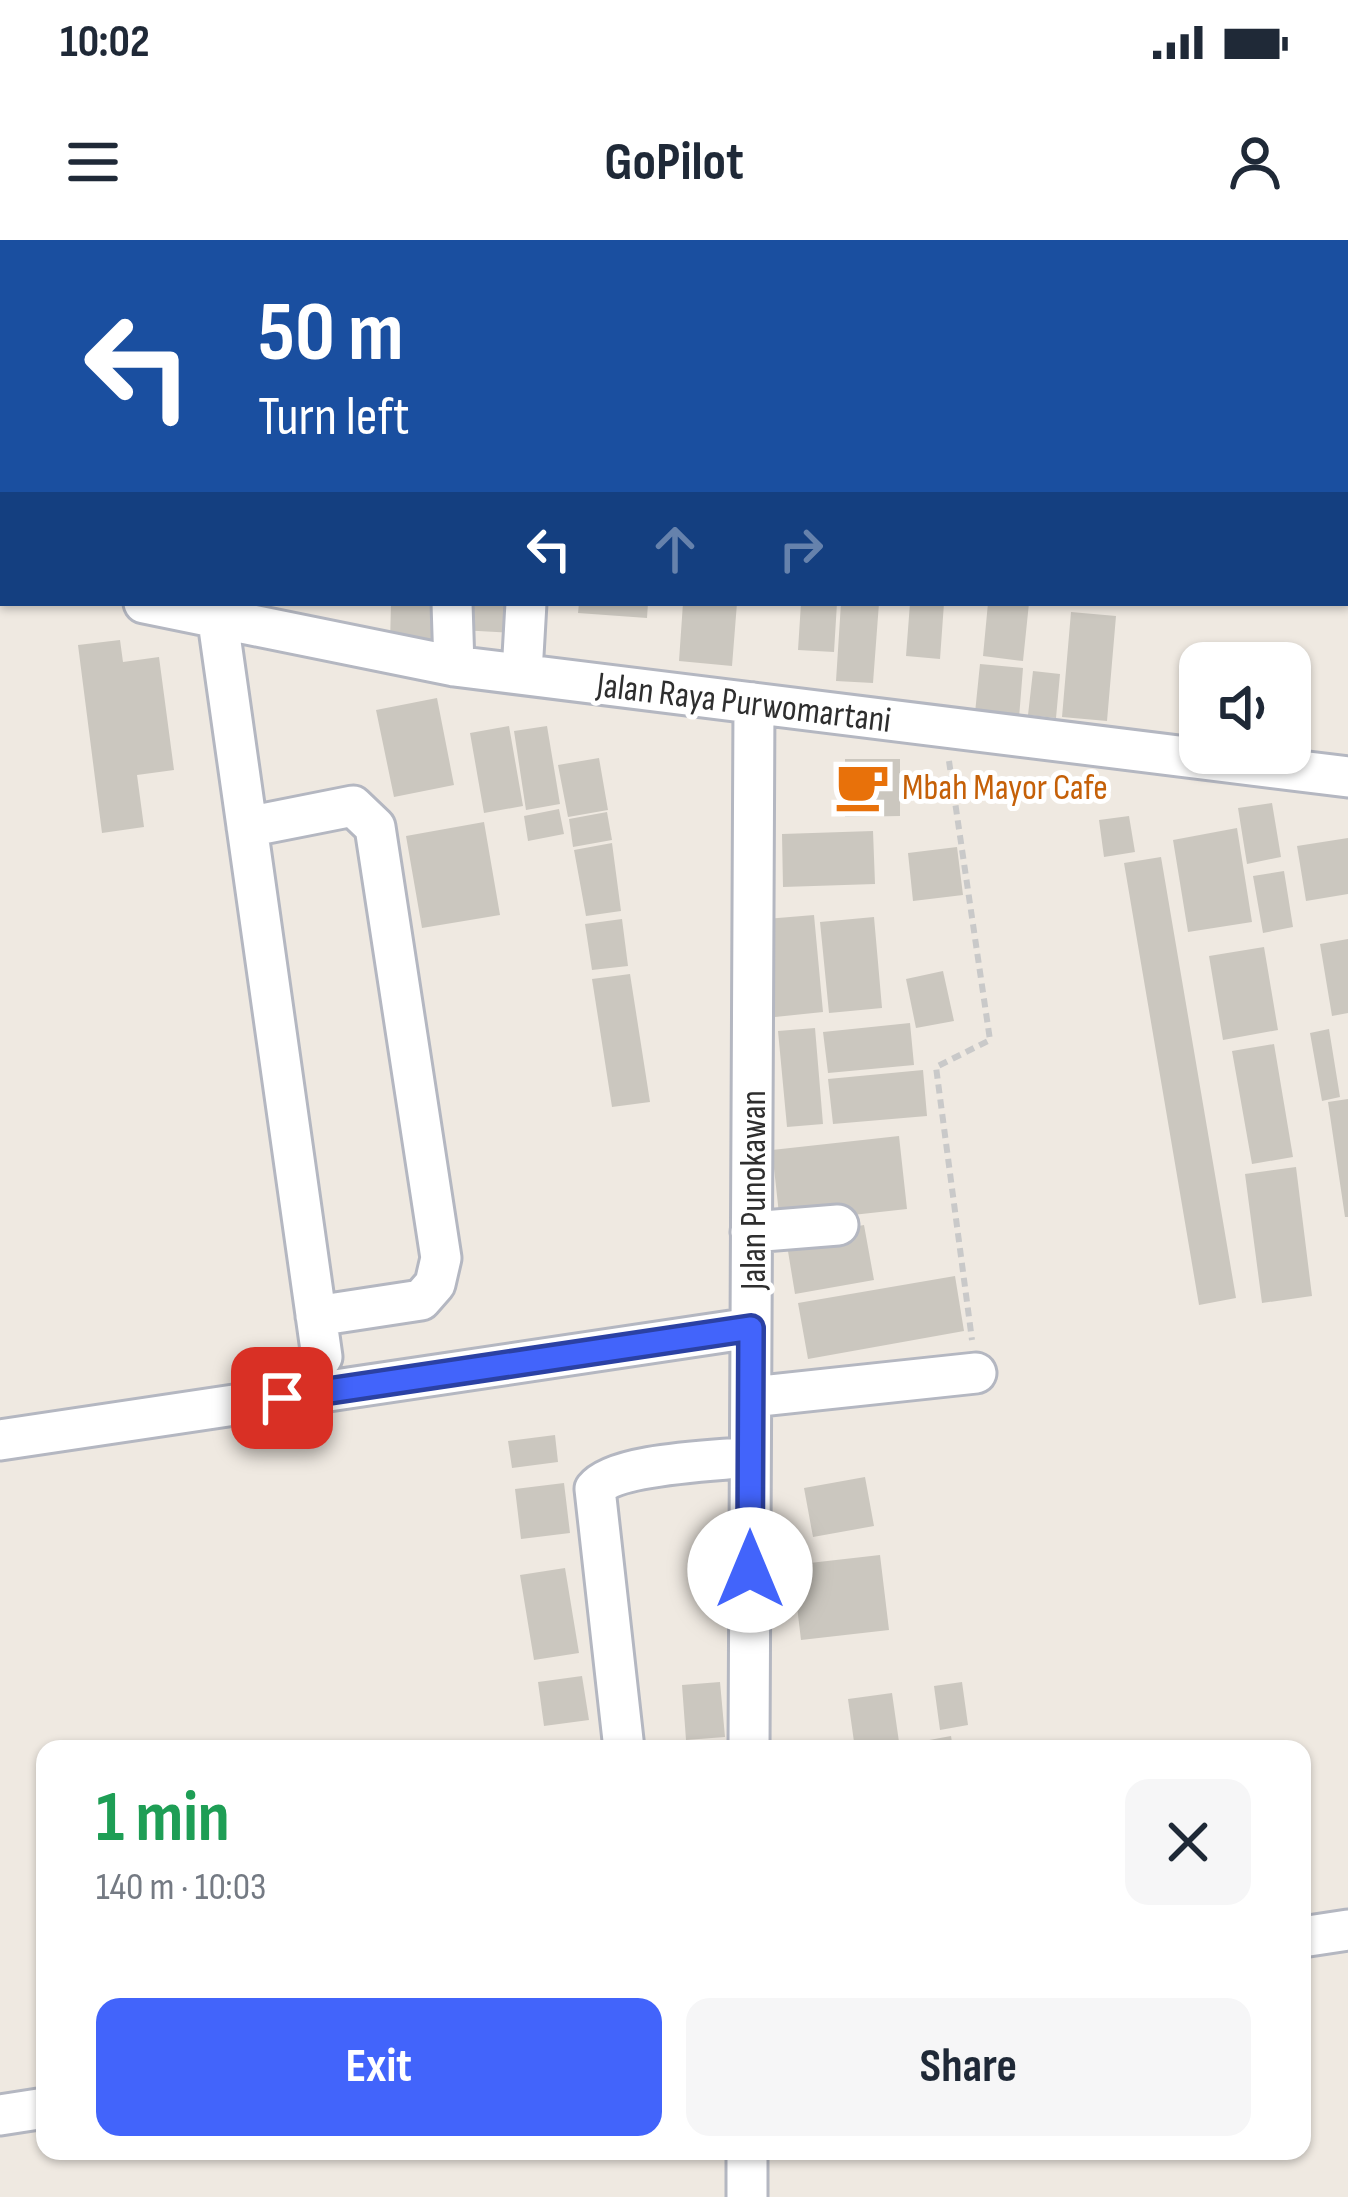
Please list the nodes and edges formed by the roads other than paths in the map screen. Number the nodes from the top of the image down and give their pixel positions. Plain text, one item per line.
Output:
1 (160, 606) edge
2 (452, 606) edge
3 (526, 606) edge
4 (204, 614) edge
5 (454, 666) junction
6 (522, 674) junction
7 (754, 703) junction
8 (1348, 777) edge
9 (248, 827) junction
10 (838, 1225) dead end
11 (751, 1232) junction
12 (316, 1316) junction
13 (751, 1328) junction
14 (322, 1357) dead end
15 (976, 1373) road end
16 (751, 1397) junction
17 (0, 1440) edge
18 (750, 1457) junction
19 (623, 1740) edge
20 (749, 1740) edge
21 (1348, 1930) edge
22 (1311, 1936) edge
23 (36, 2109) edge
24 (0, 2115) edge
25 (747, 2160) edge
26 (747, 2197) edge

1 - 4 street, Jalan Raya Purwomartani
2 - 5 street
3 - 6 street
4 - 5 street, Jalan Raya Purwomartani
4 - 9 street
5 - 6 street, Jalan Raya Purwomartani
6 - 7 street, Jalan Raya Purwomartani
7 - 8 street, Jalan Raya Purwomartani
7 - 11 street, Jalan Punokawan
9 - 12 street
9 - 12 street
10 - 11 street
11 - 13 street, Jalan Punokawan
12 - 14 street
13 - 16 street, Jalan Punokawan
13 - 17 street
15 - 16 street
16 - 18 street, Jalan Punokawan
18 - 19 street
18 - 20 street, Jalan Punokawan
21 - 22 street
23 - 24 street
25 - 26 street

